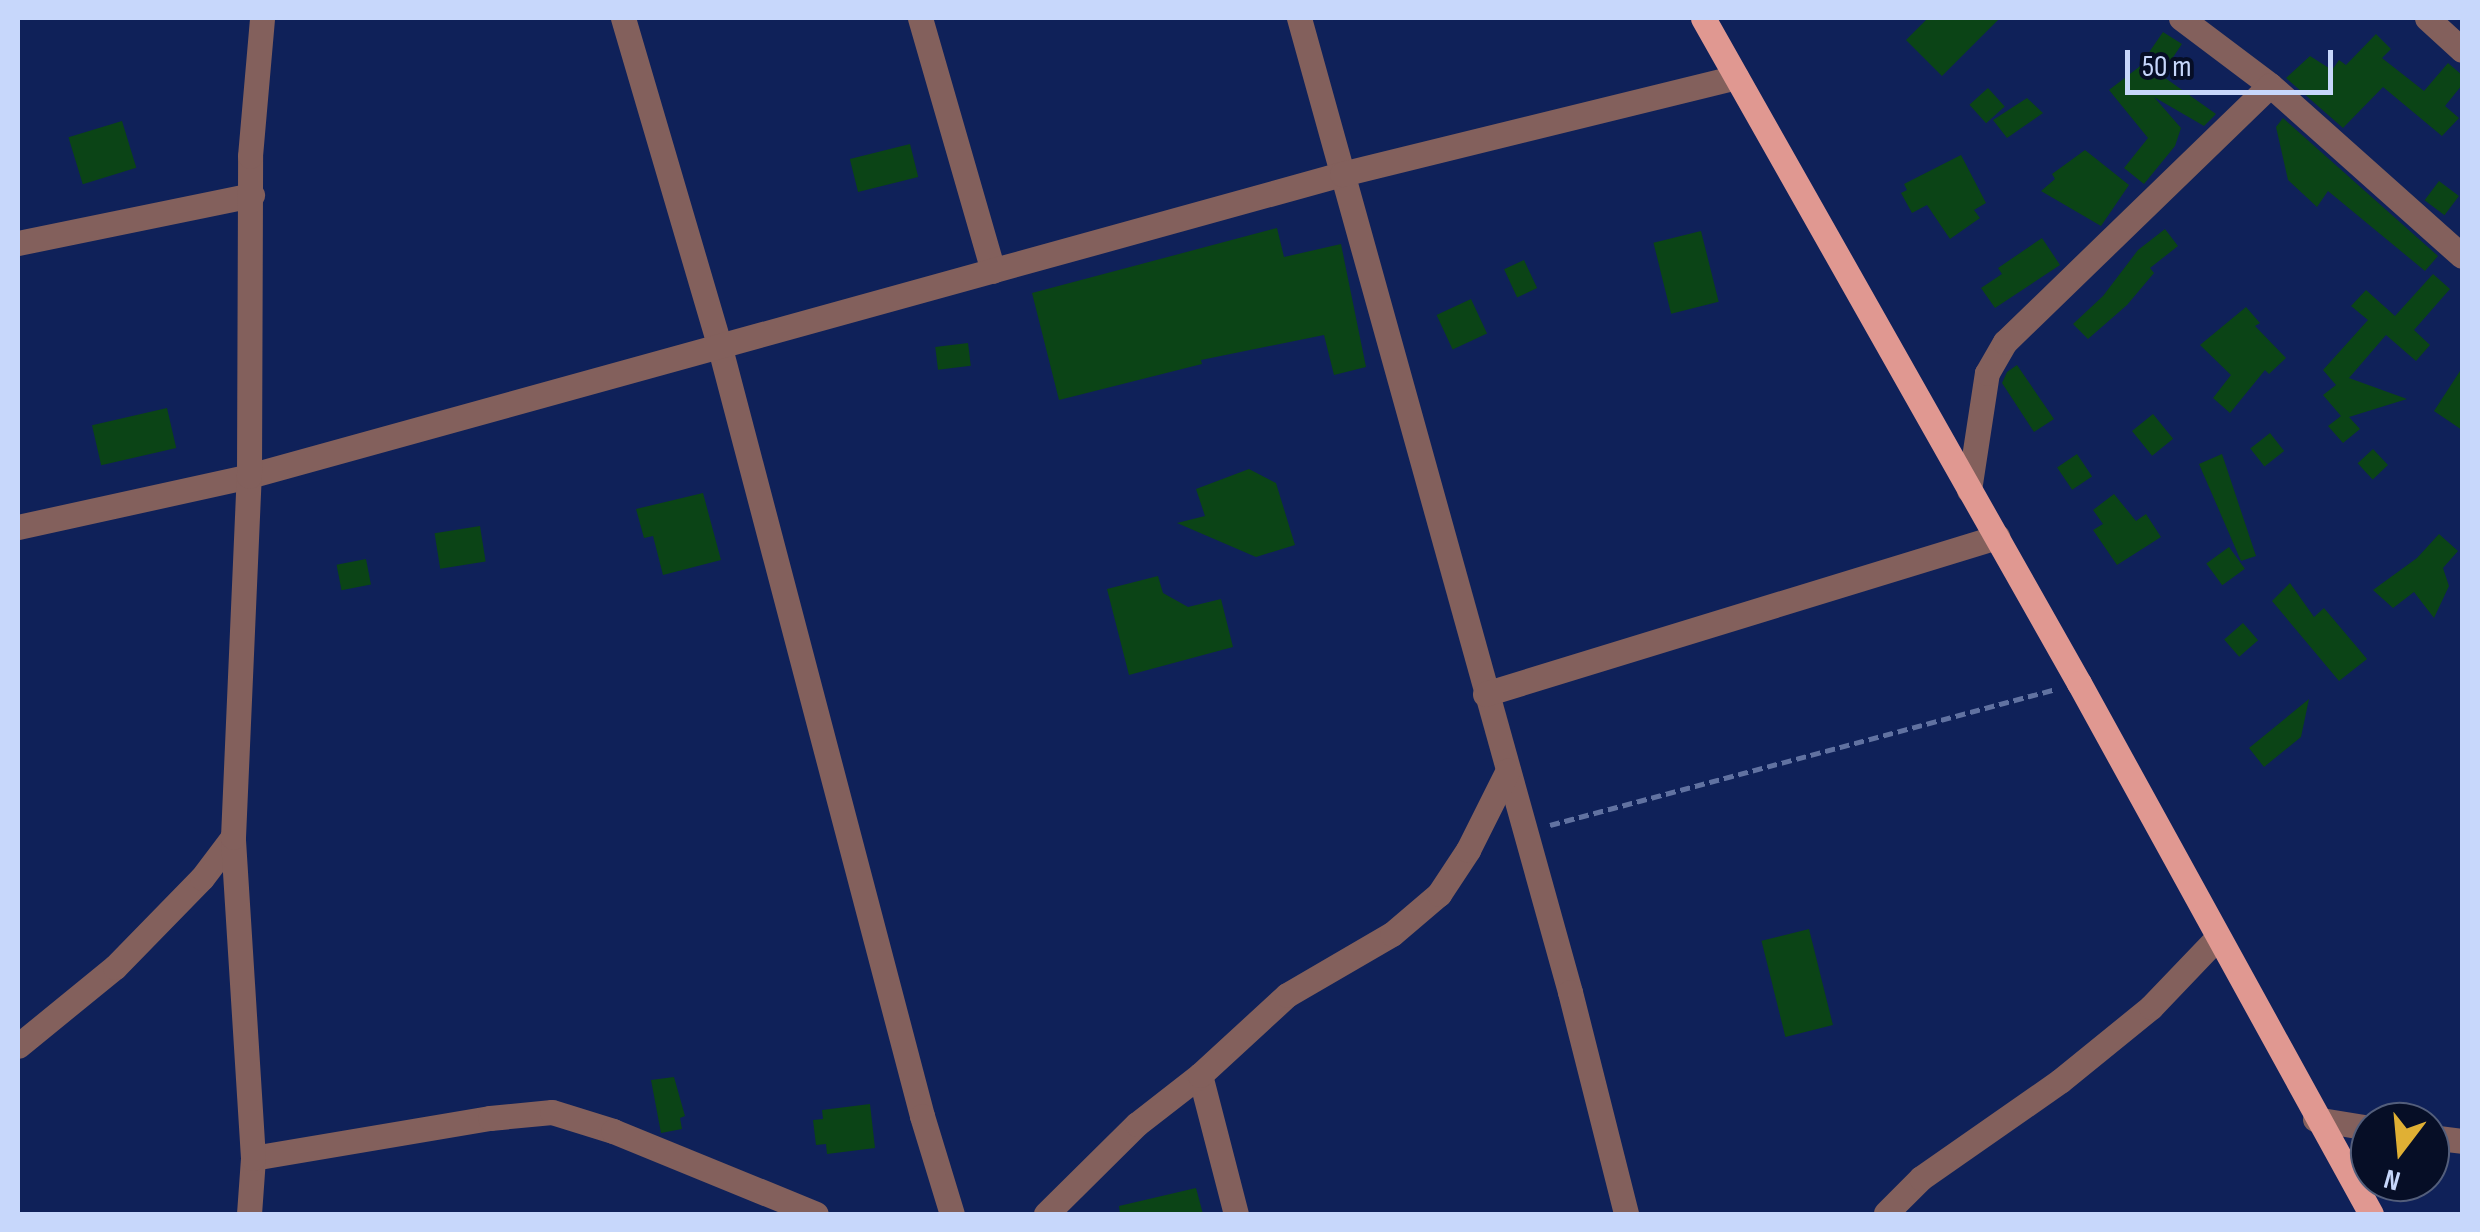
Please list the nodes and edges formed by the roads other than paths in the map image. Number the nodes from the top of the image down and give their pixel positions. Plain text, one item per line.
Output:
1 (262, 18) edge
2 (624, 18) edge
3 (920, 18) edge
4 (1300, 18) edge
5 (1703, 18) edge
6 (2181, 18) edge
7 (2427, 18) edge
8 (2462, 50) edge
9 (1736, 77) junction
10 (2270, 85) junction
11 (1342, 174) junction
12 (252, 196) junction
13 (18, 244) edge
14 (2462, 256) edge
15 (993, 271) junction
16 (720, 348) junction
17 (250, 476) junction
18 (1969, 490) junction
19 (18, 527) edge
20 (1997, 537) junction
21 (1485, 694) junction
22 (1508, 770) junction
23 (234, 836) junction
24 (2217, 938) junction
25 (18, 1046) edge
26 (1200, 1075) junction
27 (2315, 1118) junction
28 (2350, 1124) edge
29 (252, 1158) junction
30 (1886, 1213) edge
31 (249, 1214) edge
32 (816, 1214) edge
33 (952, 1214) edge
34 (1046, 1214) edge
35 (1236, 1214) edge
36 (1626, 1214) edge
37 (2371, 1214) edge

1 - 12 street
2 - 16 street
3 - 15 street
4 - 11 street
5 - 9 main road
6 - 10 street
7 - 8 street
9 - 11 street
9 - 18 main road
10 - 14 street
10 - 18 street
11 - 15 street
11 - 21 street
12 - 13 street
12 - 17 street
15 - 16 street
16 - 17 street
16 - 33 street
17 - 19 street
17 - 23 street
18 - 20 main road
20 - 21 street
20 - 24 main road
21 - 22 street
22 - 26 street
22 - 36 street
23 - 25 street
23 - 29 street
24 - 27 main road
24 - 30 street
26 - 34 street
26 - 35 street
27 - 28 street
27 - 37 main road
29 - 31 street
29 - 32 street

